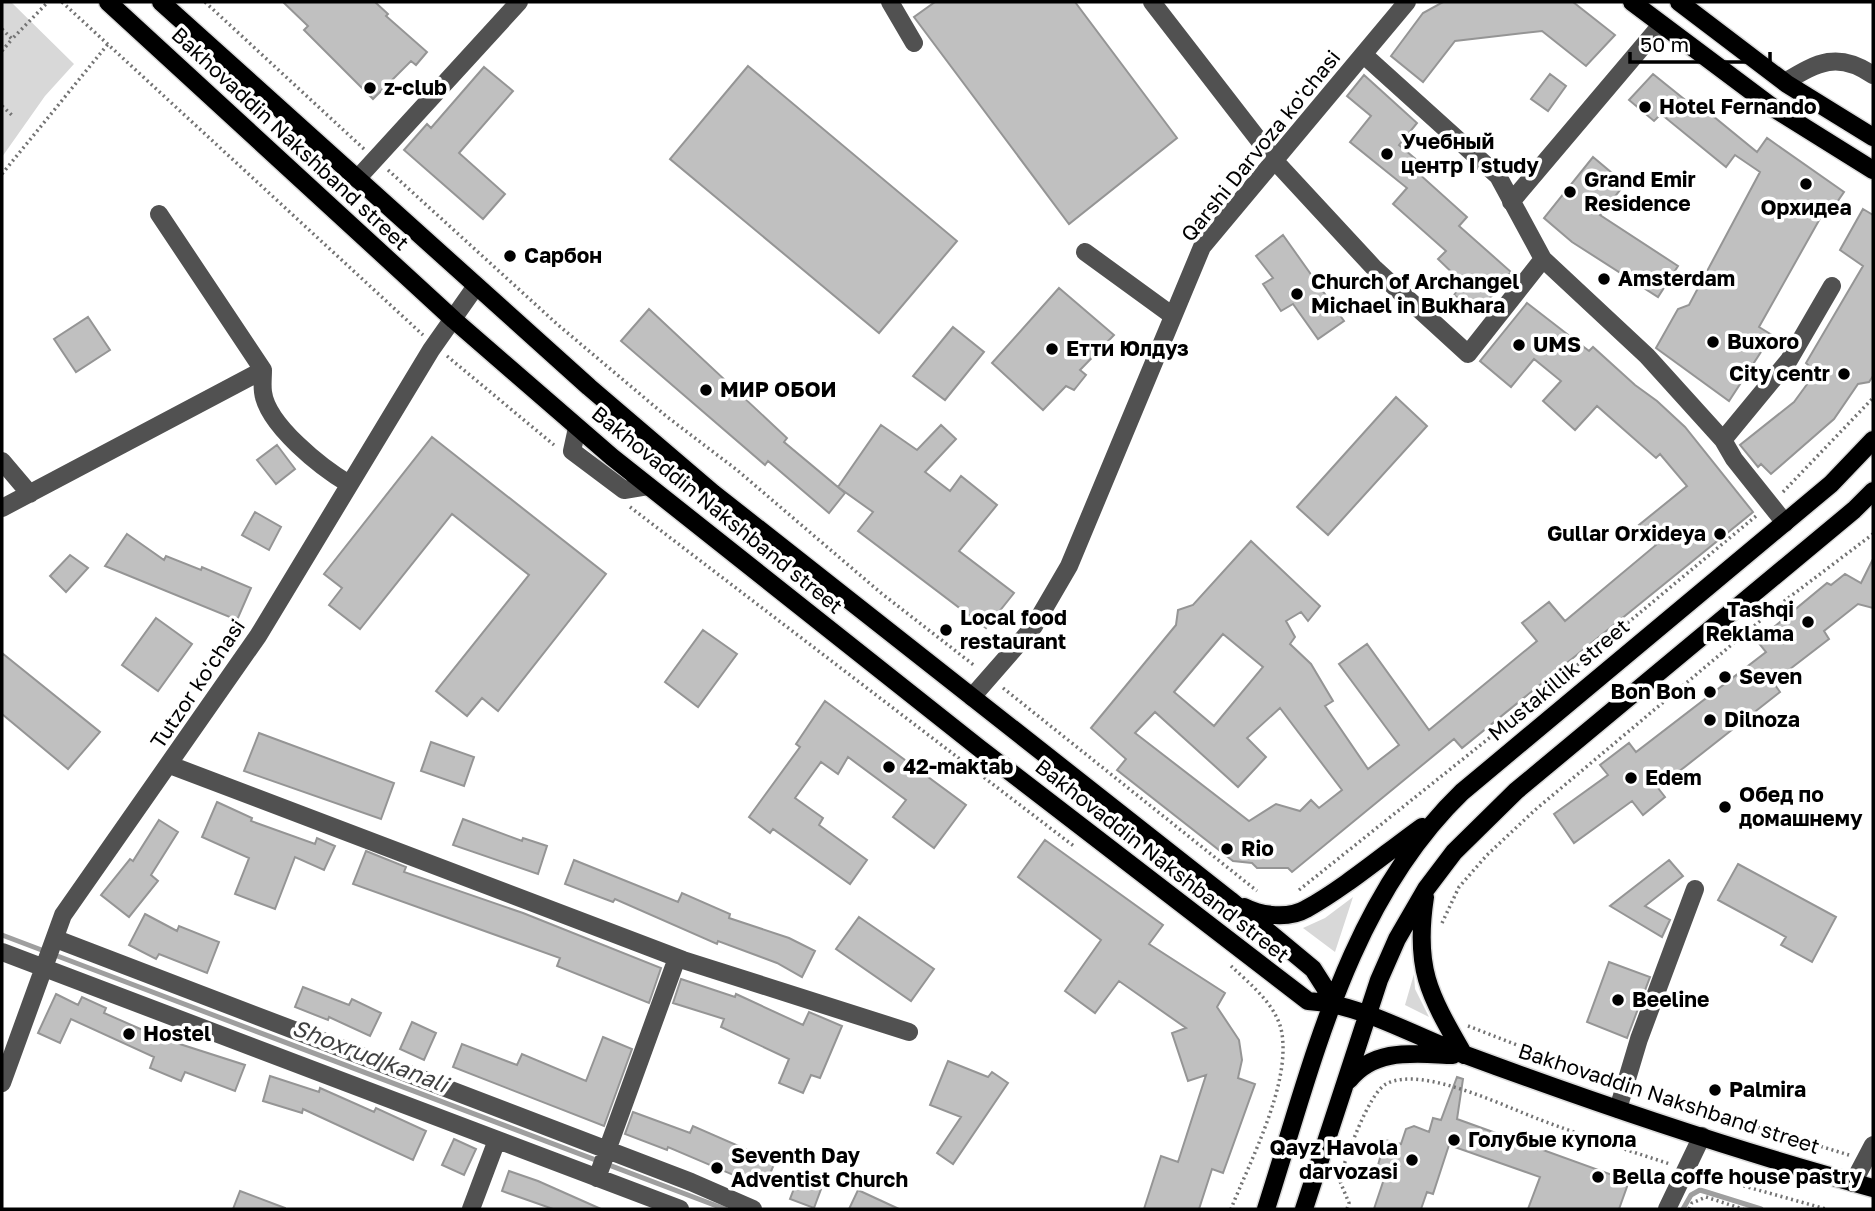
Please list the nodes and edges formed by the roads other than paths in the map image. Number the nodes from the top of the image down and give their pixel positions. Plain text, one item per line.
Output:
1 (108, 2) edge
2 (161, 2) edge
3 (519, 2) edge
4 (890, 2) edge
5 (1152, 2) edge
6 (1407, 2) edge
7 (1632, 2) edge
8 (1679, 2) edge
9 (1660, 26) junction
10 (914, 43) dead end
11 (1364, 55) junction
12 (1873, 75) edge
13 (1785, 82) junction
14 (1873, 137) edge
15 (1275, 161) junction
16 (1873, 170) edge
17 (357, 179) junction
18 (1511, 202) junction
19 (159, 214) dead end
20 (1085, 252) dead end
21 (1544, 259) junction
22 (476, 286) junction
23 (1832, 286) dead end
24 (1173, 316) junction
25 (454, 320) junction
26 (263, 370) junction
27 (1723, 440) junction
28 (1873, 440) edge
29 (2, 461) edge
30 (349, 484) junction
31 (1873, 491) edge
32 (30, 494) junction
33 (1873, 507) edge
34 (2, 509) edge
35 (1854, 510) junction
36 (1786, 523) junction
37 (972, 697) junction
38 (170, 765) junction
39 (1439, 815) junction
40 (1426, 889) junction
41 (1695, 889) dead end
42 (1230, 900) junction
43 (56, 939) junction
44 (2, 952) edge
45 (677, 958) junction
46 (45, 969) junction
47 (1334, 1002) junction
48 (1367, 1016) junction
49 (909, 1032) dead end
50 (1464, 1055) junction
51 (2, 1083) edge
52 (1345, 1086) junction
53 (1618, 1109) junction
54 (1702, 1136) junction
55 (497, 1140) junction
56 (607, 1150) junction
57 (1869, 1152) edge
58 (597, 1178) junction
59 (1853, 1183) junction
60 (1873, 1188) edge
61 (471, 1209) edge
62 (680, 1209) edge
63 (753, 1209) edge
64 (1266, 1209) edge
65 (1304, 1209) edge
66 (1667, 1209) edge

1 - 25 main road, Bakhovaddin Nakshband street
2 - 17 main road, Bakhovaddin Nakshband street
3 - 17 street
4 - 10 street
5 - 15 street
6 - 11 street, Qarshi Darvoza ko'chasi
7 - 9 main road
8 - 13 main road
9 - 16 main road
9 - 18 street
11 - 15 street, Qarshi Darvoza ko'chasi
11 - 18 street
12 - 13 street
13 - 14 main road
15 - 21 street
15 - 24 street, Qarshi Darvoza ko'chasi
17 - 22 main road, Bakhovaddin Nakshband street
18 - 21 street
19 - 26 street
20 - 24 street
21 - 27 street
22 - 25 street, Tutzor ko'chasi
22 - 37 main road, Bakhovaddin Nakshband street
23 - 27 street
24 - 37 street, Qarshi Darvoza ko'chasi
25 - 30 street, Tutzor ko'chasi
25 - 47 main road, Bakhovaddin Nakshband street
26 - 30 street
26 - 32 street
27 - 36 street
28 - 36 main road, Mustakillik street
29 - 32 street
30 - 38 street, Tutzor ko'chasi
31 - 35 main road
32 - 34 street
33 - 35 street
35 - 40 main road
36 - 39 main road, Mustakillik street
37 - 42 main road, Bakhovaddin Nakshband street
38 - 43 street, Tutzor ko'chasi
38 - 45 street
39 - 42 main road
39 - 47 main road, Mustakillik street
40 - 48 main road
40 - 50 main road
41 - 53 street
42 - 47 main road, Bakhovaddin Nakshband street
43 - 46 street, Tutzor ko'chasi
43 - 56 street
44 - 46 street
45 - 49 street
45 - 56 street
46 - 51 street, Tutzor ko'chasi
46 - 55 street
47 - 48 main road, Bakhovaddin Nakshband street
47 - 64 main road, Mustakillik street
48 - 50 main road, Bakhovaddin Nakshband street
48 - 52 main road
50 - 52 main road
50 - 53 main road, Bakhovaddin Nakshband street
52 - 65 main road
53 - 54 main road, Bakhovaddin Nakshband street
54 - 59 main road, Bakhovaddin Nakshband street
54 - 66 street
55 - 58 street
55 - 61 street
56 - 58 street
56 - 63 street
57 - 59 street
58 - 62 street
59 - 60 main road, Bakhovaddin Nakshband street

